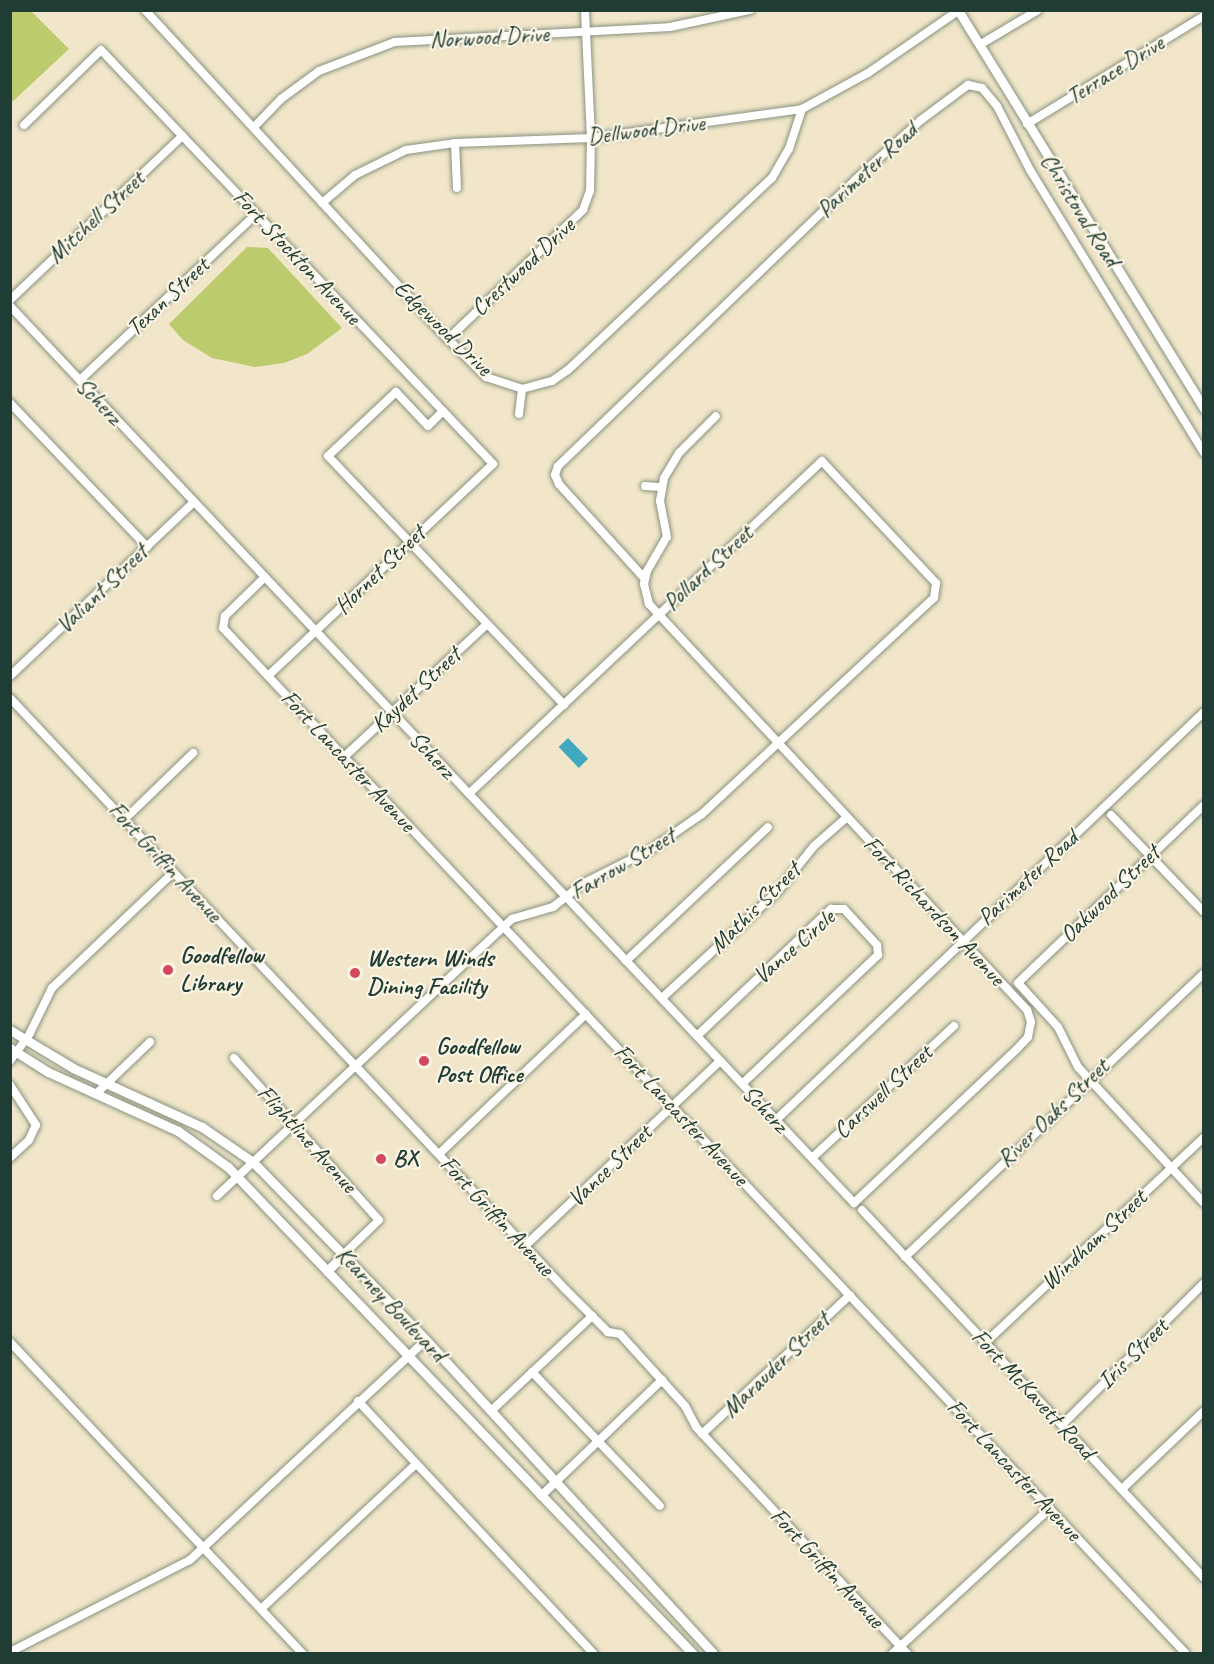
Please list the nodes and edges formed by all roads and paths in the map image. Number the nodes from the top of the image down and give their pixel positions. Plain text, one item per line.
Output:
1 (145, 10) edge
2 (585, 10) edge
3 (750, 10) edge
4 (1038, 10) edge
5 (958, 11) edge
6 (1203, 16) edge
7 (586, 32) junction
8 (981, 44) junction
9 (802, 110) junction
10 (1028, 124) junction
11 (24, 125) dead end
12 (254, 127) junction
13 (182, 136) junction
14 (591, 138) junction
15 (455, 143) junction
16 (457, 188) dead end
17 (322, 203) junction
18 (256, 214) junction
19 (10, 300) edge
20 (10, 306) edge
21 (448, 339) junction
22 (80, 380) junction
23 (522, 389) junction
24 (10, 403) edge
25 (1203, 409) edge
26 (443, 411) junction
27 (519, 414) dead end
28 (716, 416) dead end
29 (1203, 453) edge
30 (493, 464) joint
31 (645, 486) dead end
32 (661, 486) junction
33 (194, 502) junction
34 (410, 542) junction
35 (147, 547) junction
36 (266, 577) junction
37 (645, 579) junction
38 (937, 587) joint
39 (657, 616) junction
40 (487, 624) junction
41 (317, 631) junction
42 (10, 676) edge
43 (268, 676) junction
44 (10, 698) edge
45 (564, 705) junction
46 (392, 712) junction
47 (1203, 712) edge
48 (777, 744) junction
49 (193, 753) dead end
50 (344, 757) junction
51 (469, 794) junction
52 (1203, 805) edge
53 (1111, 815) dead end
54 (846, 818) junction
55 (125, 819) junction
56 (768, 827) dead end
57 (1149, 857) junction
58 (174, 872) junction
59 (566, 897) junction
60 (1203, 912) edge
61 (503, 927) junction
62 (963, 940) junction
63 (626, 961) junction
64 (1203, 973) edge
65 (662, 998) junction
66 (586, 1014) junction
67 (954, 1026) dead end
68 (10, 1030) edge
69 (697, 1036) junction
70 (25, 1041) junction
71 (150, 1042) dead end
72 (12, 1054) edge
73 (234, 1058) dead end
74 (720, 1061) junction
75 (355, 1066) junction
76 (1088, 1079) junction
77 (107, 1083) junction
78 (742, 1084) junction
79 (10, 1085) edge
80 (96, 1094) junction
81 (673, 1106) junction
82 (776, 1120) junction
83 (295, 1122) junction
84 (1203, 1137) edge
85 (439, 1154) junction
86 (10, 1158) edge
87 (812, 1158) junction
88 (253, 1162) junction
89 (1172, 1168) junction
90 (238, 1176) junction
91 (218, 1196) dead end
92 (854, 1203) joint
93 (1203, 1203) edge
94 (862, 1210) dead end
95 (525, 1246) junction
96 (344, 1254) junction
97 (905, 1257) junction
98 (327, 1271) junction
99 (1203, 1283) edge
100 (850, 1295) junction
101 (592, 1316) junction
102 (426, 1340) junction
103 (10, 1342) edge
104 (985, 1343) junction
105 (407, 1357) junction
106 (532, 1372) junction
107 (662, 1380) junction
108 (358, 1401) junction
109 (491, 1411) junction
110 (1203, 1411) edge
111 (1062, 1425) junction
112 (702, 1434) junction
113 (598, 1442) junction
114 (416, 1464) junction
115 (557, 1481) junction
116 (1122, 1489) junction
117 (541, 1496) junction
118 (660, 1506) dead end
119 (1050, 1508) junction
120 (203, 1548) junction
121 (1203, 1578) edge
122 (261, 1609) junction
123 (900, 1646) junction
124 (10, 1652) edge
125 (303, 1653) edge
126 (594, 1653) edge
127 (693, 1653) edge
128 (714, 1653) edge
129 (892, 1653) edge
130 (908, 1653) edge
131 (1186, 1653) edge

1 - 12 street, Edgewood Drive
2 - 7 street, Crestwood Drive
3 - 7 street, Norwood Drive
4 - 8 street
5 - 8 street, Christoval Road
5 - 9 street, Dellwood Drive
6 - 10 street, Terrace Drive
7 - 12 street, Norwood Drive
7 - 14 street, Crestwood Drive
8 - 10 street, Christoval Road
9 - 14 street, Dellwood Drive
9 - 23 street
10 - 25 street, Christoval Road
11 - 13 street, Fort Stockton Avenue
12 - 17 street, Edgewood Drive
13 - 18 street, Fort Stockton Avenue
13 - 19 street, Mitchell Street
14 - 15 street, Dellwood Drive
14 - 21 street, Crestwood Drive
15 - 16 street
15 - 17 street, Dellwood Drive
17 - 21 street, Edgewood Drive
18 - 22 street, Texan Street
18 - 26 street, Fort Stockton Avenue
20 - 22 street, Scherz
21 - 23 street, Edgewood Drive
22 - 33 street, Scherz
23 - 27 street
24 - 35 street
26 - 30 street, Fort Stockton Avenue
26 - 34 street
28 - 32 street
29 - 37 street, Parimeter Road
30 - 34 street, Hornet Street
31 - 32 street
32 - 37 street
33 - 35 street, Valiant Street
33 - 36 street, Scherz
34 - 40 street
34 - 41 street, Hornet Street
35 - 42 street, Valiant Street
36 - 41 street, Scherz
36 - 43 street, Fort Lancaster Avenue
37 - 39 street
38 - 39 street, Pollard Street
38 - 48 street, Farrow Street
39 - 45 street, Pollard Street
39 - 48 street, Fort Richardson Avenue
40 - 45 street
40 - 46 street, Kaydet Street
41 - 43 street, Hornet Street
41 - 46 street, Scherz
43 - 50 street, Fort Lancaster Avenue
44 - 55 street, Fort Griffin Avenue
45 - 51 street, Pollard Street
46 - 50 street, Kaydet Street
46 - 51 street, Scherz
47 - 62 street, Parimeter Road
48 - 54 street, Fort Richardson Avenue
48 - 59 street, Farrow Street
49 - 55 street
50 - 61 street, Fort Lancaster Avenue
51 - 59 street, Scherz
52 - 57 street, Oakwood Street
53 - 57 street
54 - 62 street, Fort Richardson Avenue
54 - 65 street, Mathis Street
55 - 58 street, Fort Griffin Avenue
56 - 63 street
57 - 60 street
57 - 76 street, Oakwood Street
58 - 70 street
58 - 75 street, Fort Griffin Avenue
59 - 61 street, Farrow Street
59 - 63 street, Scherz
61 - 66 street, Fort Lancaster Avenue
61 - 75 street, Farrow Street
62 - 82 street, Parimeter Road
62 - 92 street, Fort Richardson Avenue
63 - 65 street, Scherz
64 - 76 street, River Oaks Street
65 - 69 street, Scherz
66 - 81 street, Fort Lancaster Avenue
66 - 85 street
67 - 87 street, Carswell Street
68 - 70 street, Kearney Boulevard
69 - 74 street, Scherz
69 - 78 street, Vance Circle
70 - 72 street
70 - 77 street, Kearney Boulevard
71 - 77 street
72 - 80 street, Kearney Boulevard
73 - 83 street, Flightline Avenue
74 - 78 street, Scherz
74 - 81 street, Vance Street
75 - 83 street, Farrow Street
75 - 85 street, Fort Griffin Avenue
76 - 89 street
76 - 97 street, River Oaks Street
77 - 80 street
77 - 88 street, Kearney Boulevard
78 - 82 street, Scherz
79 - 86 street
80 - 90 street, Kearney Boulevard
81 - 95 street, Vance Street
81 - 100 street, Fort Lancaster Avenue
82 - 87 street, Scherz
83 - 88 street, Farrow Street
83 - 96 street, Flightline Avenue
84 - 89 street, Windham Street
85 - 95 street, Fort Griffin Avenue
87 - 92 street, Scherz
88 - 90 street, Farrow Street
88 - 96 street, Kearney Boulevard
89 - 93 street
89 - 104 street, Windham Street
90 - 91 street, Farrow Street
90 - 98 street, Kearney Boulevard
94 - 97 street, Fort McKavett Road
95 - 101 street, Fort Griffin Avenue
96 - 98 street
96 - 102 street, Kearney Boulevard
97 - 104 street, Fort McKavett Road
98 - 105 street, Kearney Boulevard
99 - 111 street, Iris Street
100 - 112 street, Marauder Street
100 - 119 street, Fort Lancaster Avenue
101 - 106 street
101 - 107 street, Fort Griffin Avenue
102 - 105 street
102 - 109 street, Kearney Boulevard
103 - 120 street
104 - 111 street, Fort McKavett Road
105 - 108 street
105 - 117 street, Kearney Boulevard
106 - 109 street
106 - 113 street
107 - 112 street, Fort Griffin Avenue
107 - 113 street
108 - 114 street
108 - 120 street
109 - 115 street, Kearney Boulevard
110 - 116 street
111 - 116 street, Fort McKavett Road
112 - 123 street, Fort Griffin Avenue
113 - 115 street
113 - 118 street
114 - 122 street
114 - 126 street
115 - 117 street
115 - 128 street, Kearney Boulevard
116 - 121 street, Fort McKavett Road
117 - 127 street, Kearney Boulevard
119 - 123 street
119 - 131 street, Fort Lancaster Avenue
120 - 122 street
120 - 124 street
122 - 125 street
123 - 129 street
123 - 130 street, Fort Griffin Avenue

